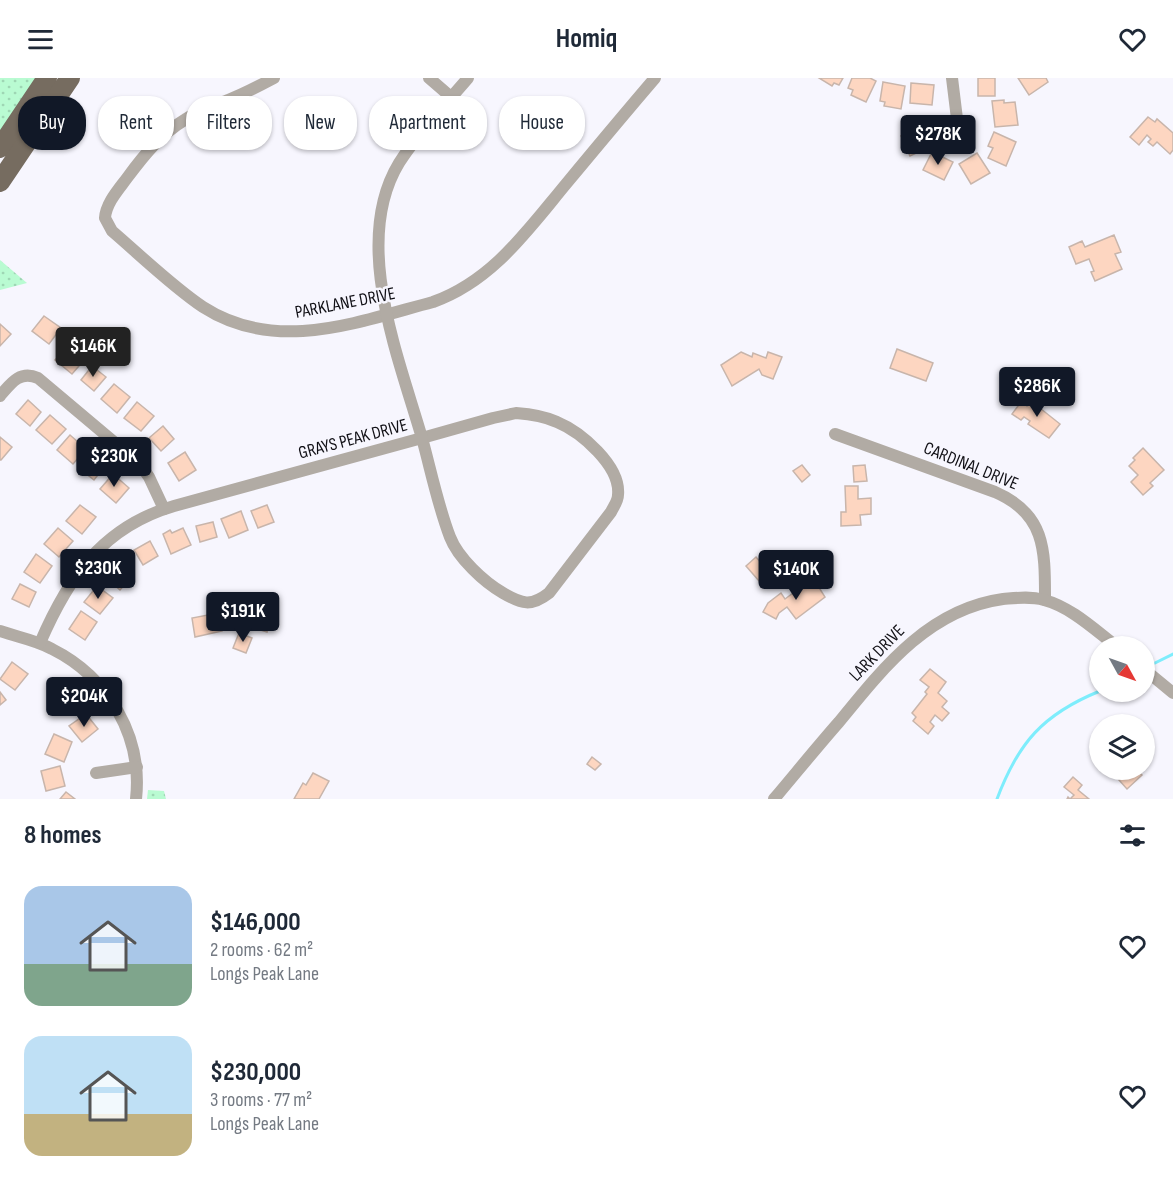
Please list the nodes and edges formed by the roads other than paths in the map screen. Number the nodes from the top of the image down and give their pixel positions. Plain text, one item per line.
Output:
1 (47, 78) edge
2 (70, 78) edge
3 (274, 78) edge
4 (429, 78) edge
5 (468, 78) edge
6 (655, 78) edge
7 (952, 78) edge
8 (450, 96) edge
9 (452, 96) edge
10 (958, 127) dead end
11 (0, 148) edge
12 (410, 150) edge
13 (0, 182) edge
14 (387, 314) junction
15 (0, 396) edge
16 (835, 434) dead end
17 (422, 438) junction
18 (164, 509) junction
19 (1045, 600) junction
20 (0, 631) edge
21 (1103, 636) edge
22 (40, 643) junction
23 (1155, 678) edge
24 (1173, 693) edge
25 (137, 766) junction
26 (96, 774) dead end
27 (136, 799) edge
28 (774, 799) edge

1 - 11 main road
2 - 13 main road
3 - 14 street, PARKLANE DRIVE
4 - 8 street
5 - 9 street, GRAYS PEAK DRIVE
6 - 14 street, PARKLANE DRIVE
7 - 10 street
12 - 14 street, GRAYS PEAK DRIVE
14 - 17 street, GRAYS PEAK DRIVE
15 - 18 street
16 - 19 street, CARDINAL DRIVE
17 - 17 street
17 - 18 street, GRAYS PEAK DRIVE
18 - 22 street, GRAYS PEAK DRIVE
19 - 21 street
19 - 28 street, LARK DRIVE
20 - 22 street
22 - 25 street
23 - 24 street
25 - 26 street
25 - 27 street

